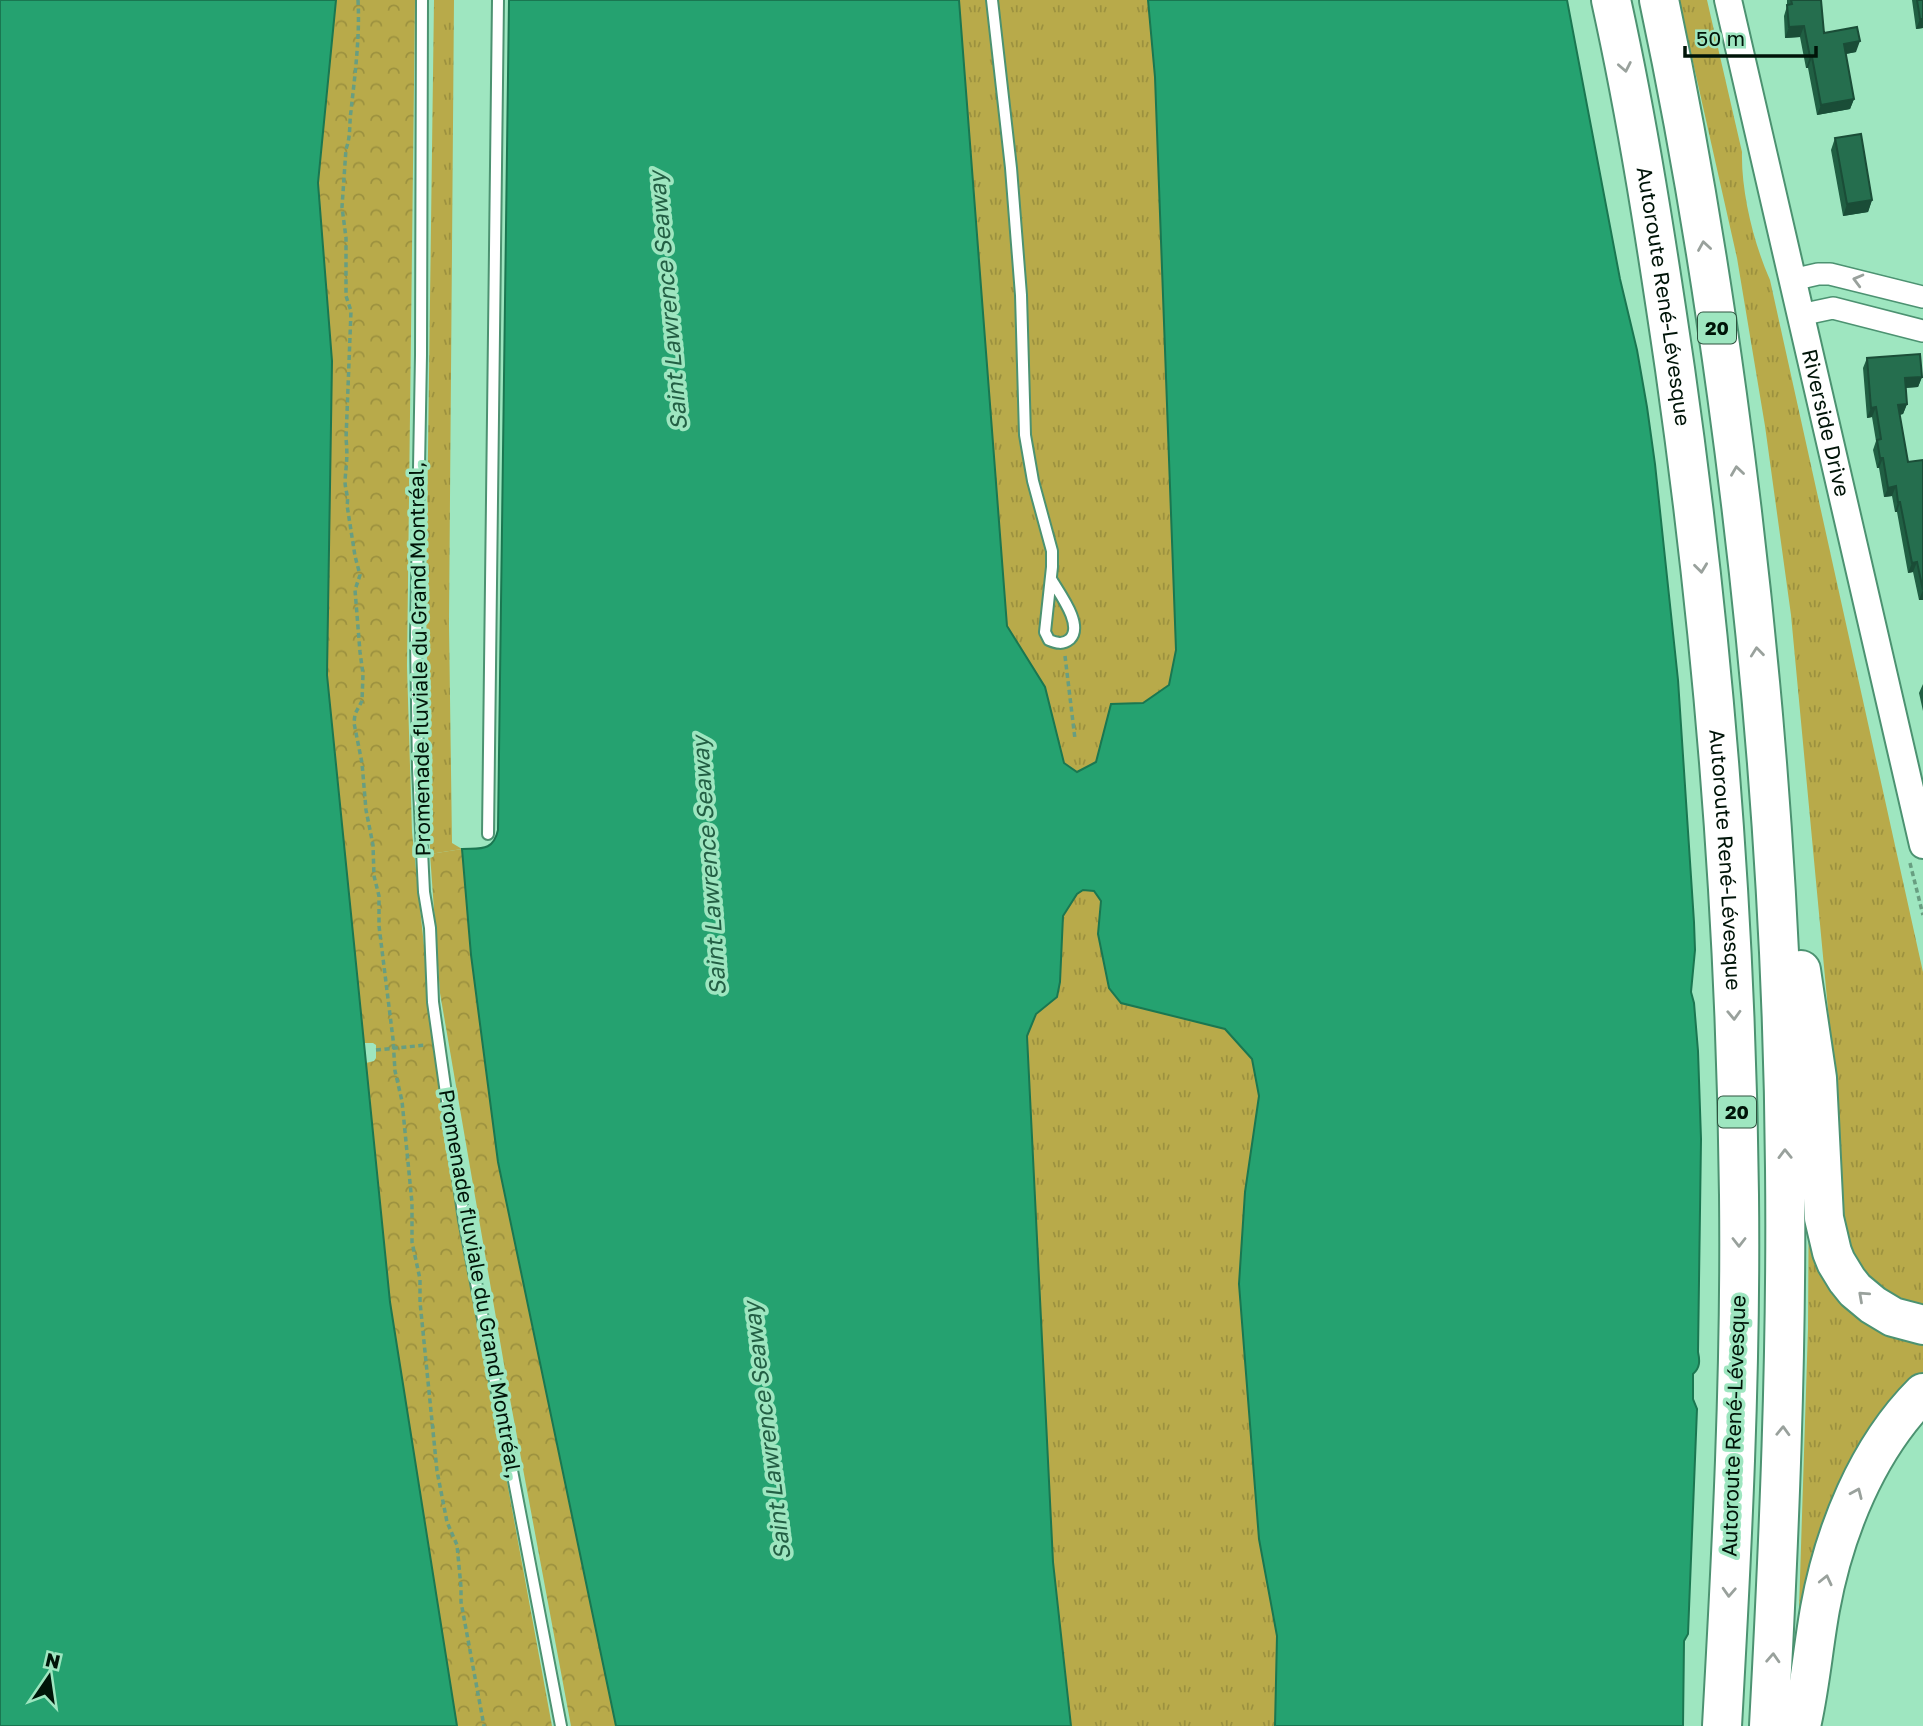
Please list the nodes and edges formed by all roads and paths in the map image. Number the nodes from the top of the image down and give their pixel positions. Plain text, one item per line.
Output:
1 (358, 0) edge
2 (422, 0) edge
3 (498, 0) edge
4 (992, 0) edge
5 (1612, 0) edge
6 (1659, 0) edge
7 (1728, 0) edge
8 (1792, 279) junction
9 (1923, 297) edge
10 (1800, 315) junction
11 (1923, 331) edge
12 (1051, 579) junction
13 (1063, 643) junction
14 (1763, 720) junction
15 (1075, 739) dead end
16 (488, 834) dead end
17 (1917, 854) edge
18 (1923, 915) edge
19 (439, 1044) junction
20 (393, 1047) junction
21 (376, 1050) dead end
22 (1923, 1325) edge
23 (1923, 1393) edge
24 (484, 1726) edge
25 (561, 1726) edge
26 (1722, 1726) edge
27 (1769, 1726) edge
28 (1801, 1726) edge

1 - 20 path
2 - 19 lane, Promenade fluviale du Grand Montréal,
3 - 16 lane
4 - 12 lane
5 -> 26 highway, Autoroute René-Lévesque / 20
14 -> 6 highway, 20
7 - 8 street, Riverside Drive
9 -> 8 street
8 - 10 street, Riverside Drive
10 - 11 street
10 - 17 street, Riverside Drive
12 - 13 lane
12 - 13 lane
13 - 15 path
22 -> 14 highway
27 -> 14 highway, 20
17 - 18 path
19 - 20 path
19 - 25 lane, Promenade fluviale du Grand Montréal,
20 - 21 path
20 - 24 path
28 -> 23 highway

